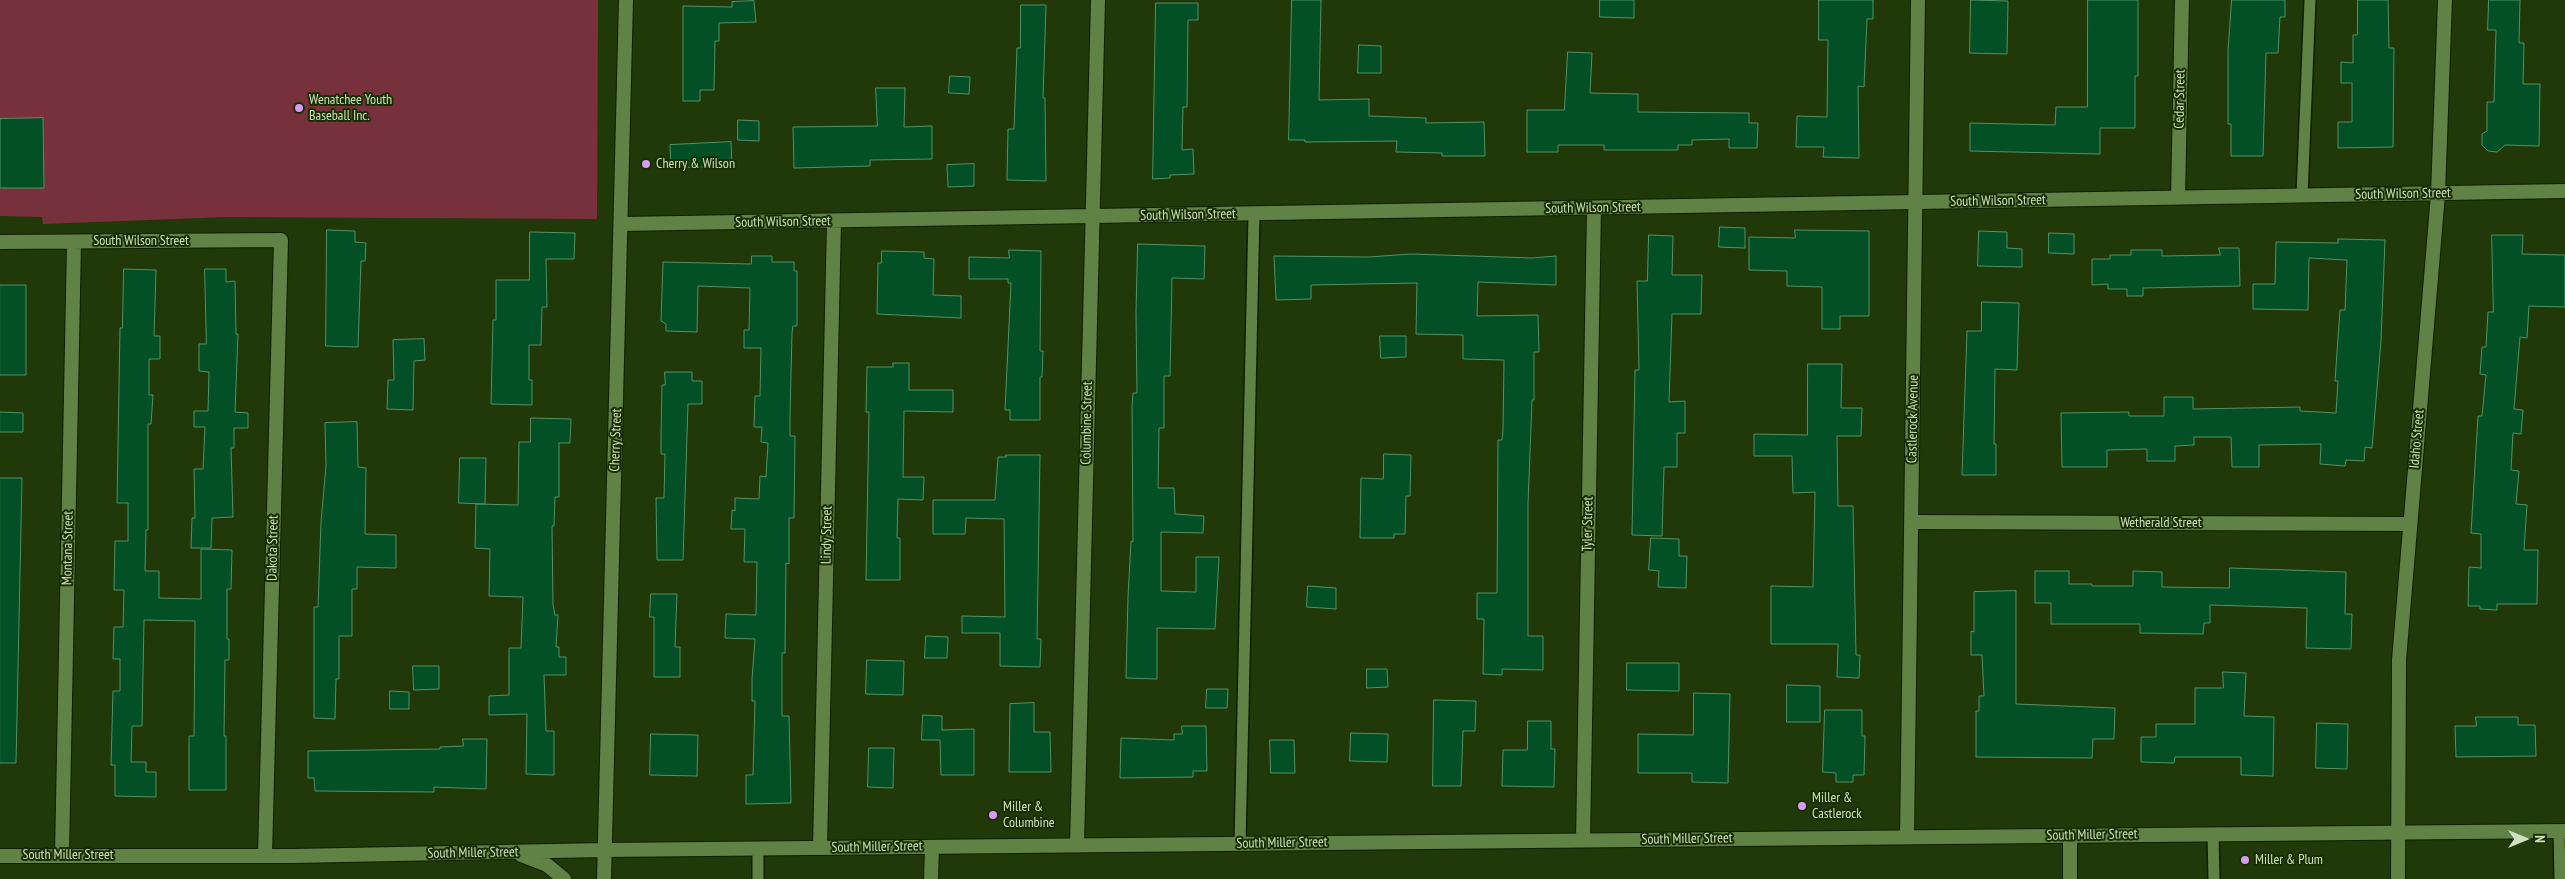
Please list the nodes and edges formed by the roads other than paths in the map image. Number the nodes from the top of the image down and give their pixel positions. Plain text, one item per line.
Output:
1 (626, 0) edge
2 (1098, 0) edge
3 (1918, 0) edge
4 (2182, 0) edge
5 (2310, 0) edge
6 (2444, 0) edge
7 (2565, 191) edge
8 (2438, 194) junction
9 (2302, 196) junction
10 (2178, 198) junction
11 (1915, 202) junction
12 (1594, 208) junction
13 (1254, 214) junction
14 (1093, 217) junction
15 (834, 222) junction
16 (622, 224) junction
17 (281, 240) joint
18 (0, 242) edge
19 (74, 242) junction
20 (1912, 522) junction
21 (2410, 524) junction
22 (2562, 831) edge
23 (2398, 832) junction
24 (2214, 834) junction
25 (2070, 836) junction
26 (1907, 837) junction
27 (1583, 840) junction
28 (1240, 844) junction
29 (1077, 845) junction
30 (932, 847) junction
31 (758, 848) junction
32 (820, 848) junction
33 (604, 850) junction
34 (513, 852) junction
35 (62, 854) junction
36 (265, 855) junction
37 (0, 856) edge
38 (564, 879) edge
39 (604, 879) edge
40 (758, 879) edge
41 (931, 879) edge
42 (2070, 879) edge
43 (2214, 879) edge
44 (2398, 879) edge
45 (2560, 879) edge

1 - 16 street, Cherry Street
2 - 14 street, Columbine Street
3 - 11 street, Castlerock Avenue
4 - 10 street, Cedar Street
5 - 9 lane
6 - 8 street, Idaho Street
7 - 8 street, South Wilson Street
8 - 9 street, South Wilson Street
8 - 21 street, Idaho Street
9 - 10 street, South Wilson Street
10 - 11 street, South Wilson Street
11 - 12 street, South Wilson Street
11 - 20 street, Castlerock Avenue
12 - 13 street, South Wilson Street
12 - 27 street, Tyler Street
13 - 14 street, South Wilson Street
13 - 28 lane
14 - 15 street, South Wilson Street
14 - 29 street, Columbine Street
15 - 16 street, South Wilson Street
15 - 32 street, Lindy Street
16 - 33 street, Cherry Street
17 - 19 street, South Wilson Street
17 - 36 street, Dakota Street
18 - 19 street, South Wilson Street
19 - 35 street, Montana Street
20 - 21 street, Wetherald Street
20 - 26 street, Castlerock Avenue
21 - 23 street, Idaho Street
22 - 23 street, South Miller Street
22 - 45 lane
23 - 24 street, South Miller Street
23 - 44 street, Idaho Street
24 - 25 street, South Miller Street
24 - 43 lane
25 - 26 street, South Miller Street
25 - 42 street
26 - 27 street, South Miller Street
27 - 28 street, South Miller Street
28 - 29 street, South Miller Street
29 - 30 street, South Miller Street
30 - 32 street, South Miller Street
30 - 41 street
31 - 32 street, South Miller Street
31 - 33 street, South Miller Street
31 - 40 lane
33 - 34 street, South Miller Street
33 - 39 street, Cherry Street
34 - 36 street, South Miller Street
34 - 38 street
35 - 36 street, South Miller Street
35 - 37 street, South Miller Street

